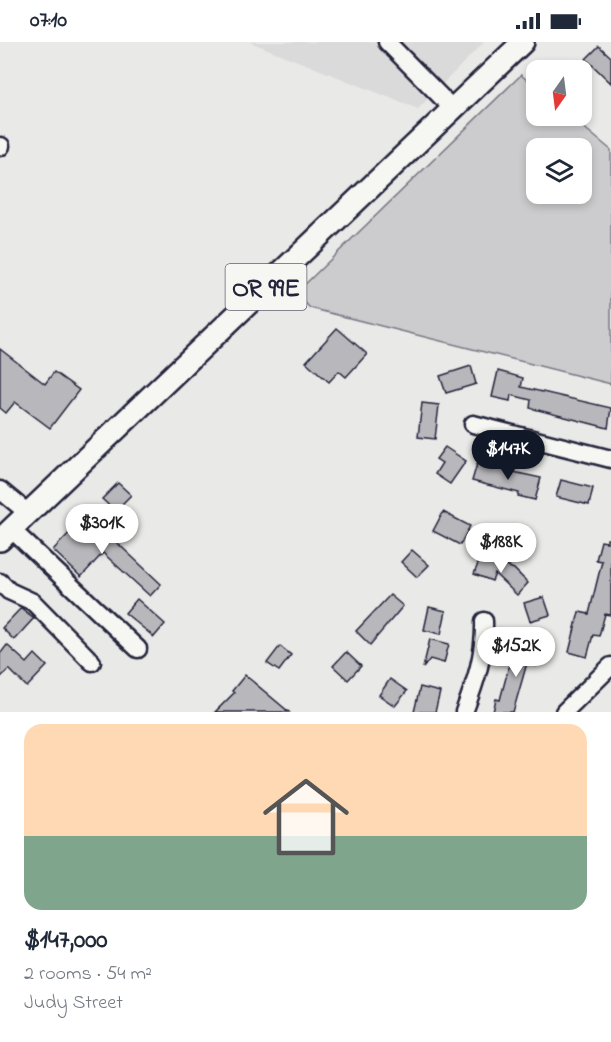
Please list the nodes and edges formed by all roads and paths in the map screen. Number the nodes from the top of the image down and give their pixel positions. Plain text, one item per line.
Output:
1 (387, 42) edge
2 (523, 42) edge
3 (453, 110) junction
4 (473, 424) dead end
5 (611, 459) edge
6 (0, 490) edge
7 (28, 513) junction
8 (6, 534) edge
9 (3, 591) edge
10 (484, 621) dead end
11 (138, 649) dead end
12 (92, 662) dead end
13 (611, 666) edge
14 (464, 712) edge
15 (564, 712) edge

1 - 3 street
2 - 3 main road, OR 99E
3 - 7 main road, OR 99E
4 - 5 street
6 - 7 street
7 - 8 main road, OR 99E
8 - 11 street
9 - 12 street
10 - 14 street
13 - 15 street

